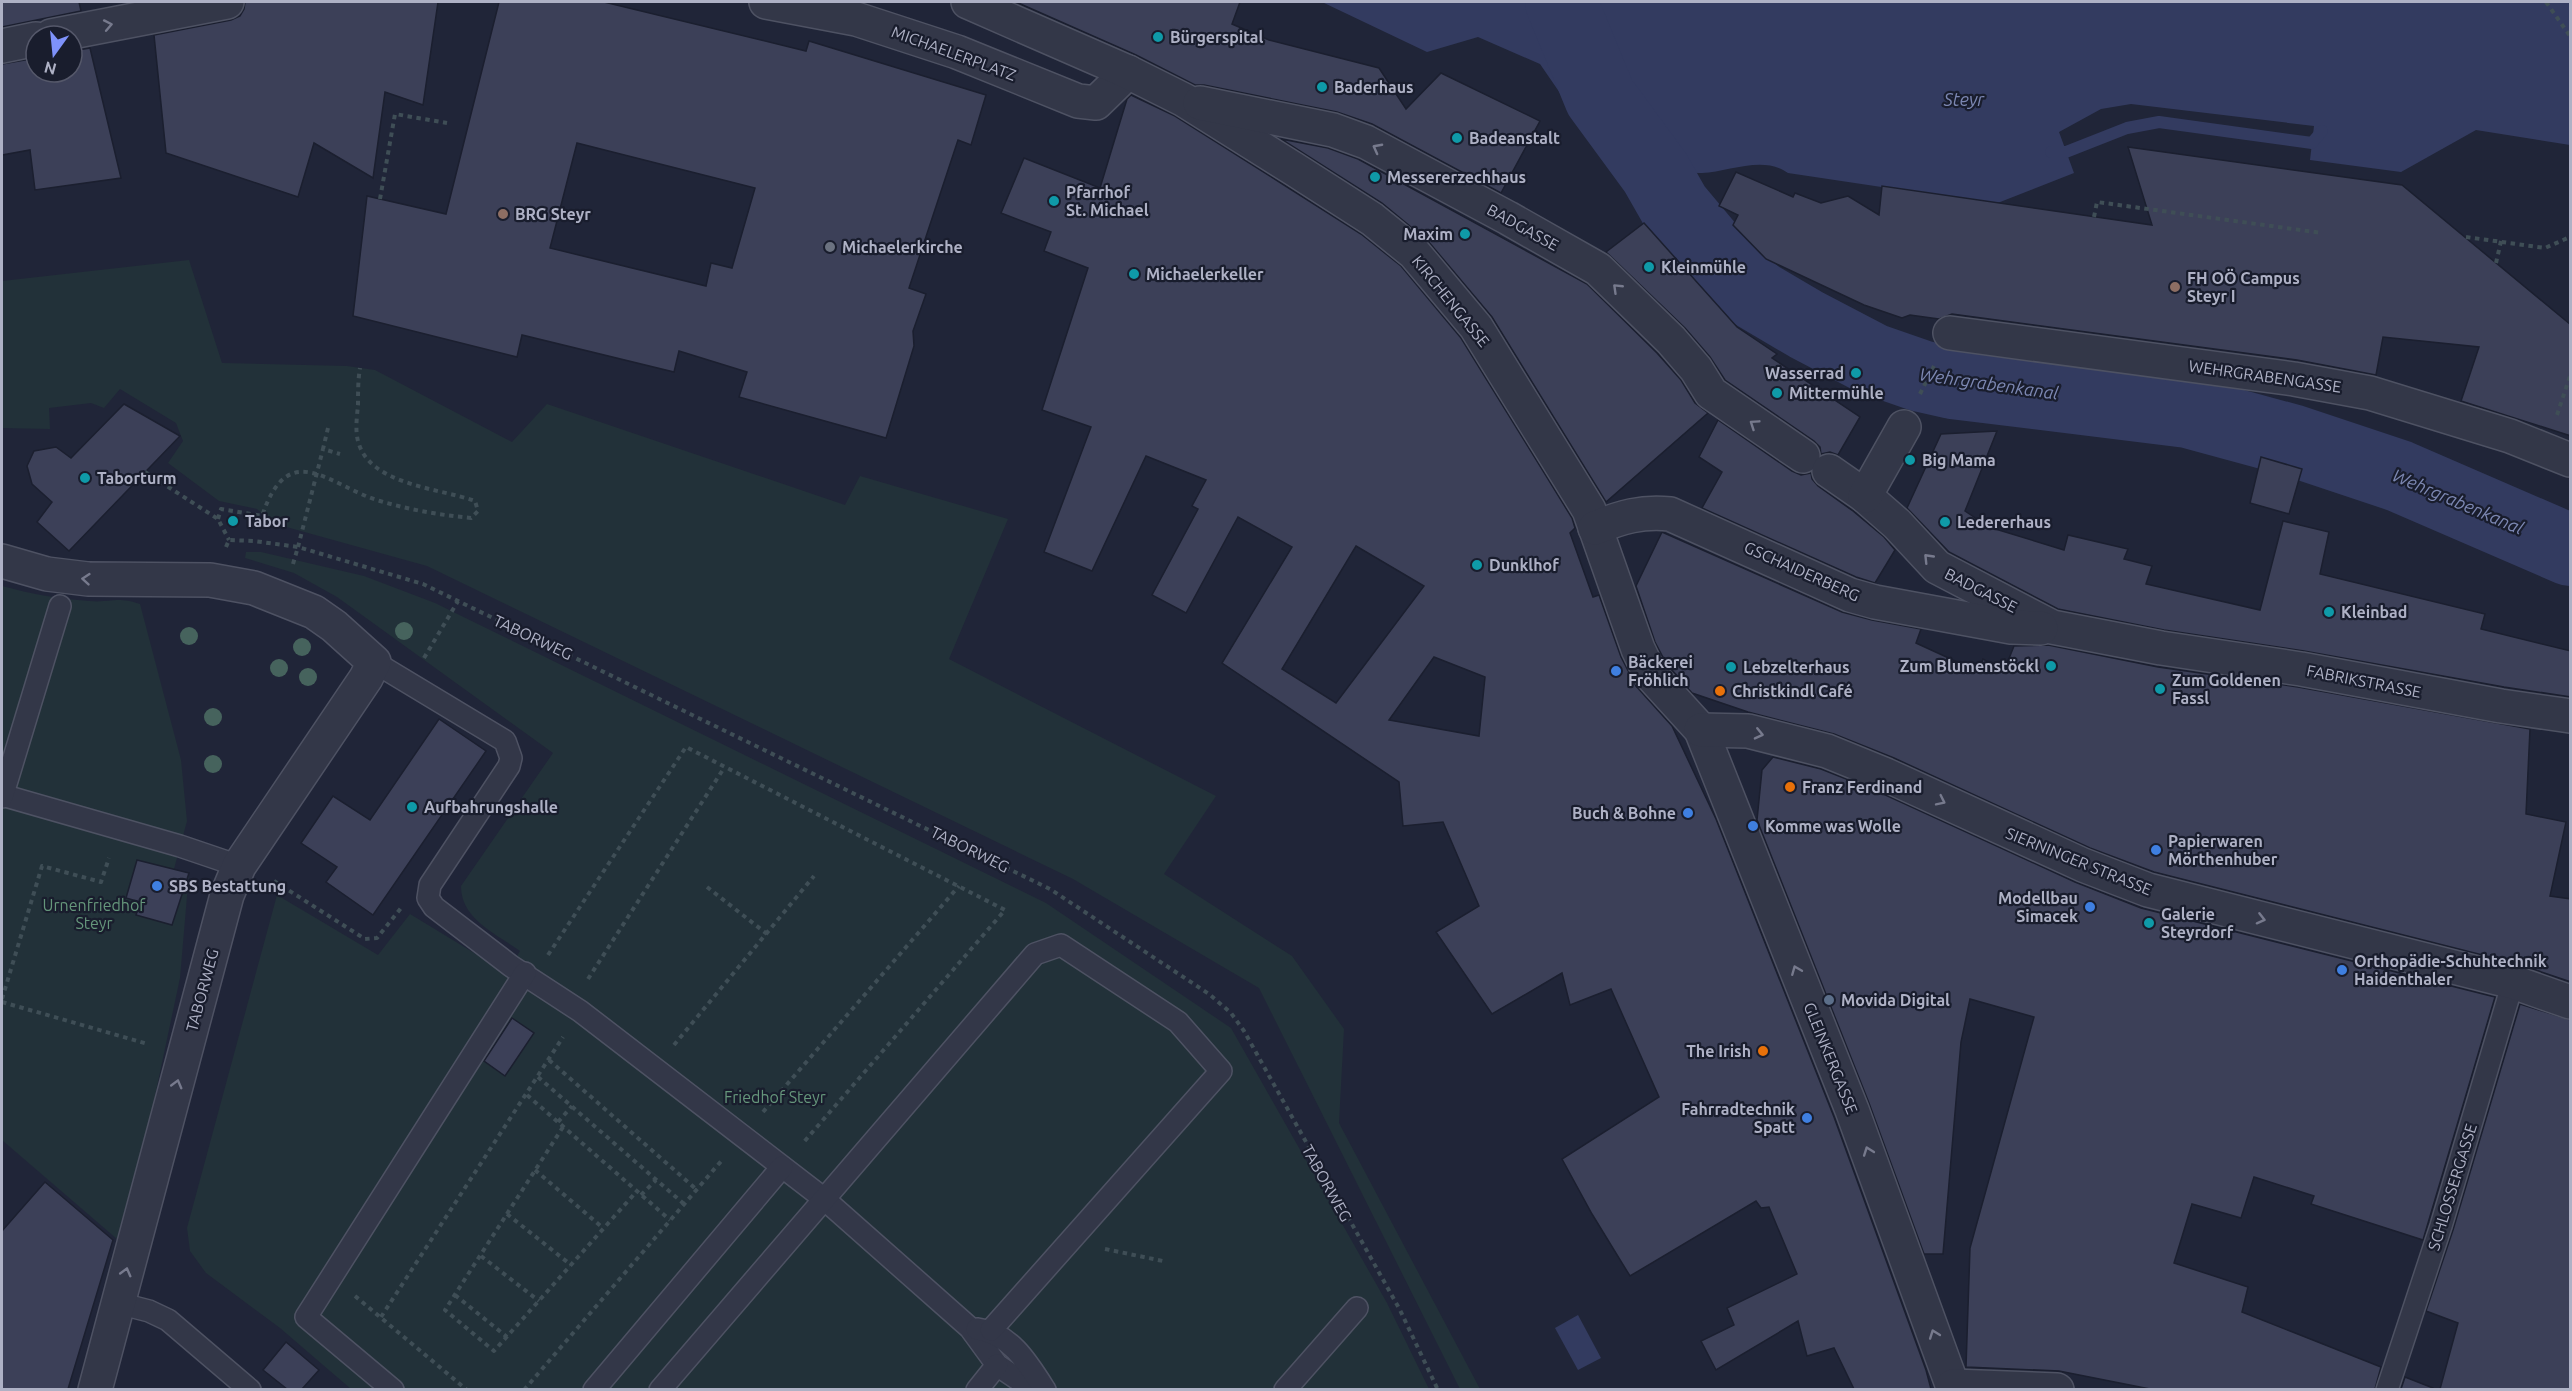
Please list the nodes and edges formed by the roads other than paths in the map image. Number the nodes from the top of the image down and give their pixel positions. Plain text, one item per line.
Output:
1 (227, 2) edge
2 (766, 2) edge
3 (968, 2) edge
4 (84, 30) edge
5 (24, 41) edge
6 (2, 46) edge
7 (1128, 72) junction
8 (1184, 100) junction
9 (1944, 345) road end
10 (1904, 427) road end
11 (2571, 460) edge
12 (1865, 496) junction
13 (1595, 528) junction
14 (2, 561) edge
15 (60, 606) dead end
16 (2052, 627) junction
17 (374, 662) junction
18 (2571, 716) edge
19 (1701, 730) junction
20 (2, 795) edge
21 (239, 866) junction
22 (529, 975) junction
23 (2513, 982) junction
24 (2571, 1002) edge
25 (782, 1167) junction
26 (823, 1198) junction
27 (118, 1303) junction
28 (1357, 1308) dead end
29 (980, 1329) junction
30 (998, 1365) junction
31 (1953, 1388) edge
32 (95, 1389) edge
33 (250, 1389) edge
34 (393, 1389) edge
35 (594, 1389) edge
36 (660, 1389) edge
37 (977, 1389) edge
38 (1034, 1389) edge
39 (1045, 1389) edge
40 (1285, 1389) edge
41 (2057, 1389) edge
42 (2387, 1389) edge

4 -> 1 street
2 - 7 street, MICHAELERPLATZ
3 - 7 street, KIRCHENGASSE
5 - 6 street
7 - 8 street, KIRCHENGASSE
12 -> 8 street, BADGASSE
8 - 13 street, KIRCHENGASSE
9 - 11 street, WEHRGRABENGASSE
10 - 12 street
16 -> 12 street, BADGASSE
13 - 16 street, GSCHAIDERBERG
13 - 19 street, KIRCHENGASSE
17 -> 14 street
15 - 20 lane
16 - 18 street, FABRIKSTRASSE
17 - 21 street, TABORWEG
17 - 22 lane
19 -> 23 street, SIERNINGER STRASSE
31 -> 19 street, GLEINKERGASSE
20 - 21 lane
27 -> 21 street, TABORWEG
22 - 25 lane
22 - 34 lane
23 - 24 street, SIERNINGER STRASSE
23 - 42 lane, SCHLOSSERGASSE
25 - 26 lane
25 - 35 lane
26 - 29 lane
26 - 29 lane
26 - 36 lane
27 - 32 street, TABORWEG
27 - 33 lane
28 - 40 lane
29 - 30 lane
29 - 39 lane
30 - 37 lane
30 - 38 lane
31 - 41 street

